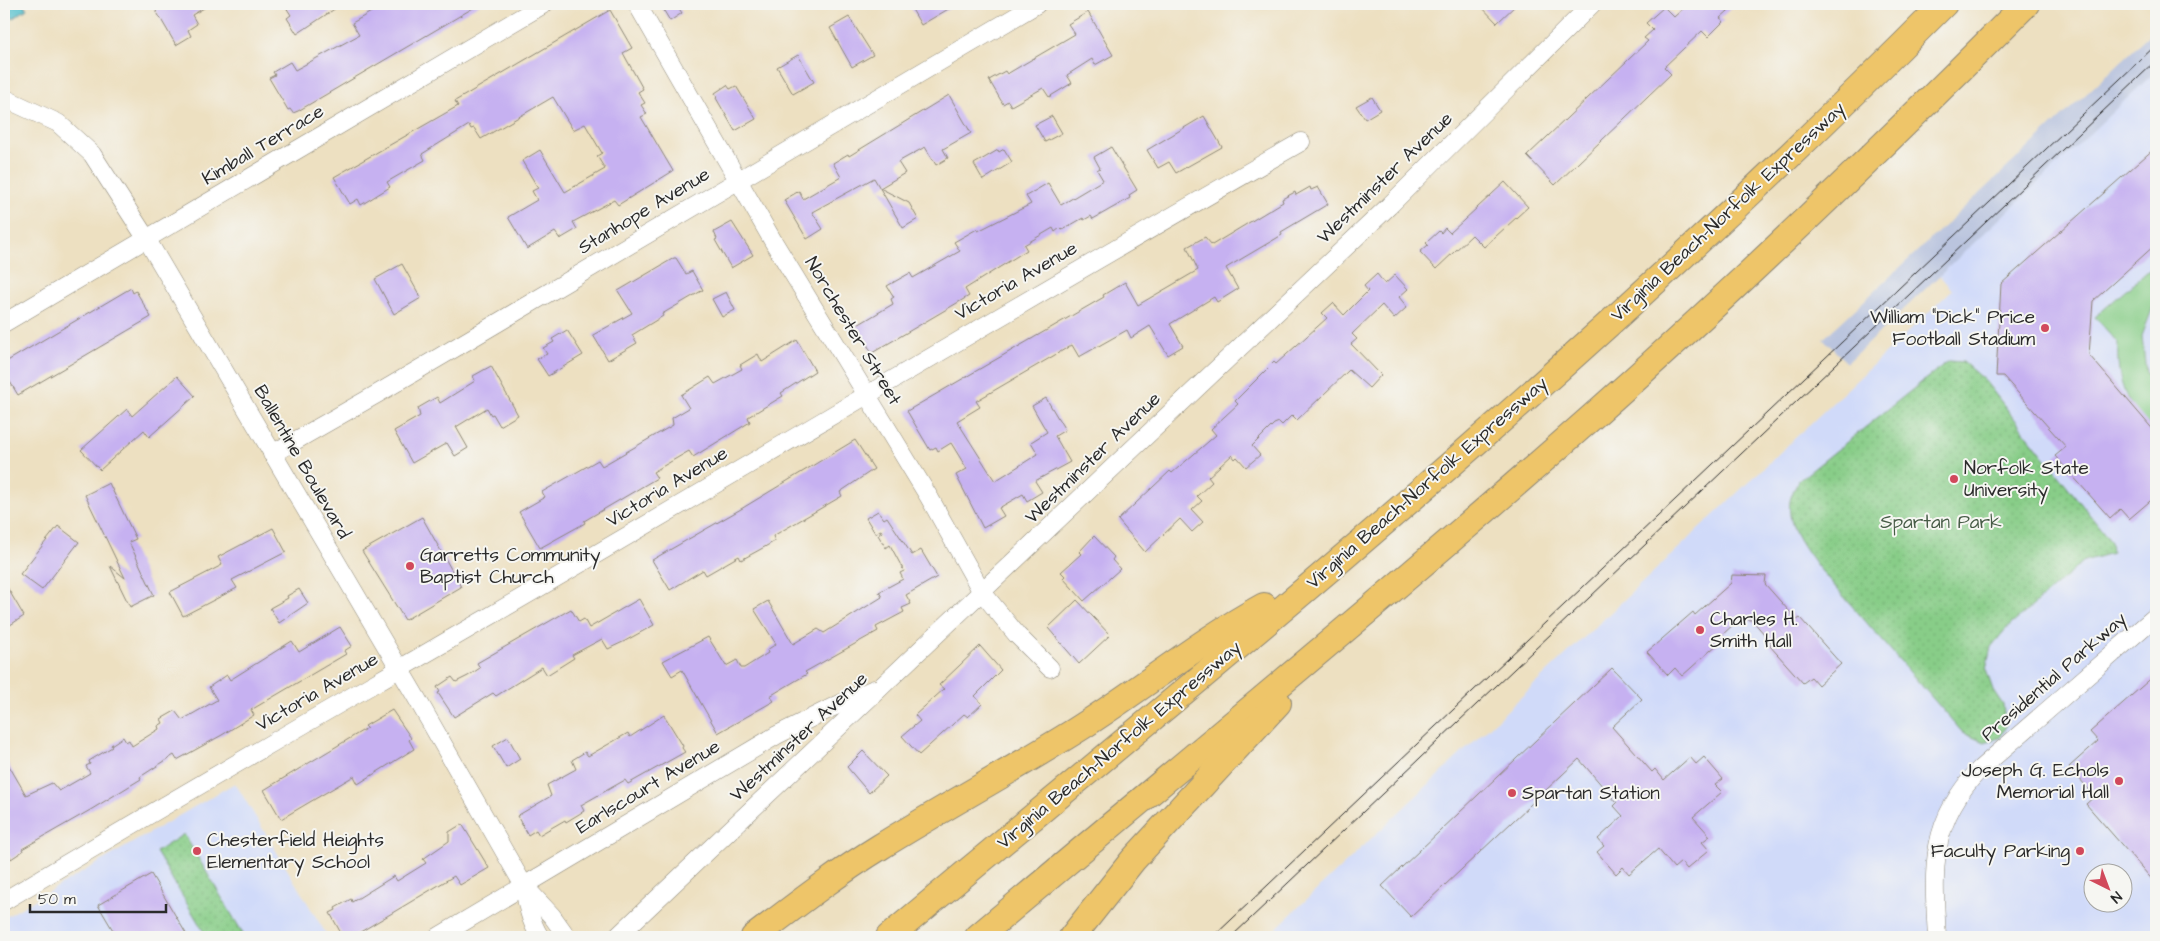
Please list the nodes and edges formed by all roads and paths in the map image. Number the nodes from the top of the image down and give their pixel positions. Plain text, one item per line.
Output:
1 (544, 4) edge
2 (637, 4) edge
3 (1037, 4) edge
4 (1592, 4) edge
5 (1944, 4) edge
6 (2026, 4) edge
7 (4, 98) edge
8 (1301, 142) dead end
9 (738, 179) junction
10 (146, 238) junction
11 (4, 323) edge
12 (866, 393) junction
13 (272, 454) junction
14 (1322, 575) junction
15 (982, 592) junction
16 (2156, 616) edge
17 (1353, 622) junction
18 (1050, 668) dead end
19 (399, 669) junction
20 (886, 684) junction
21 (524, 886) junction
22 (4, 901) edge
23 (438, 937) edge
24 (540, 937) edge
25 (567, 937) edge
26 (618, 937) edge
27 (754, 937) edge
28 (889, 937) edge
29 (978, 937) edge
30 (1072, 937) edge
31 (1936, 937) edge

1 - 10 street, Kimball Terrace
2 - 9 street, Norchester Street
3 - 9 street, Stanhope Avenue
4 - 15 street, Westminster Avenue
5 - 14 highway, Virginia Beach-Norfolk Expressway
6 - 17 highway
7 - 10 street, Ballentine Boulevard
8 - 12 street, Victoria Avenue
9 - 12 street, Norchester Street
9 - 13 street, Stanhope Avenue
10 - 11 street, Kimball Terrace
10 - 13 street, Ballentine Boulevard
12 - 15 street, Norchester Street
12 - 19 street, Victoria Avenue
13 - 19 street, Ballentine Boulevard
14 - 27 highway
14 - 28 highway, Virginia Beach-Norfolk Expressway
15 - 18 street, Norchester Street
15 - 20 street, Westminster Avenue
16 - 31 street, Presidential Parkway
17 - 29 highway
17 - 30 highway
19 - 21 street, Ballentine Boulevard
19 - 22 street, Victoria Avenue
20 - 21 street, Earlscourt Avenue
20 - 26 street, Westminster Avenue
21 - 23 street, Earlscourt Avenue
21 - 24 street, Ballentine Boulevard
21 - 25 street, Ballentine Boulevard

